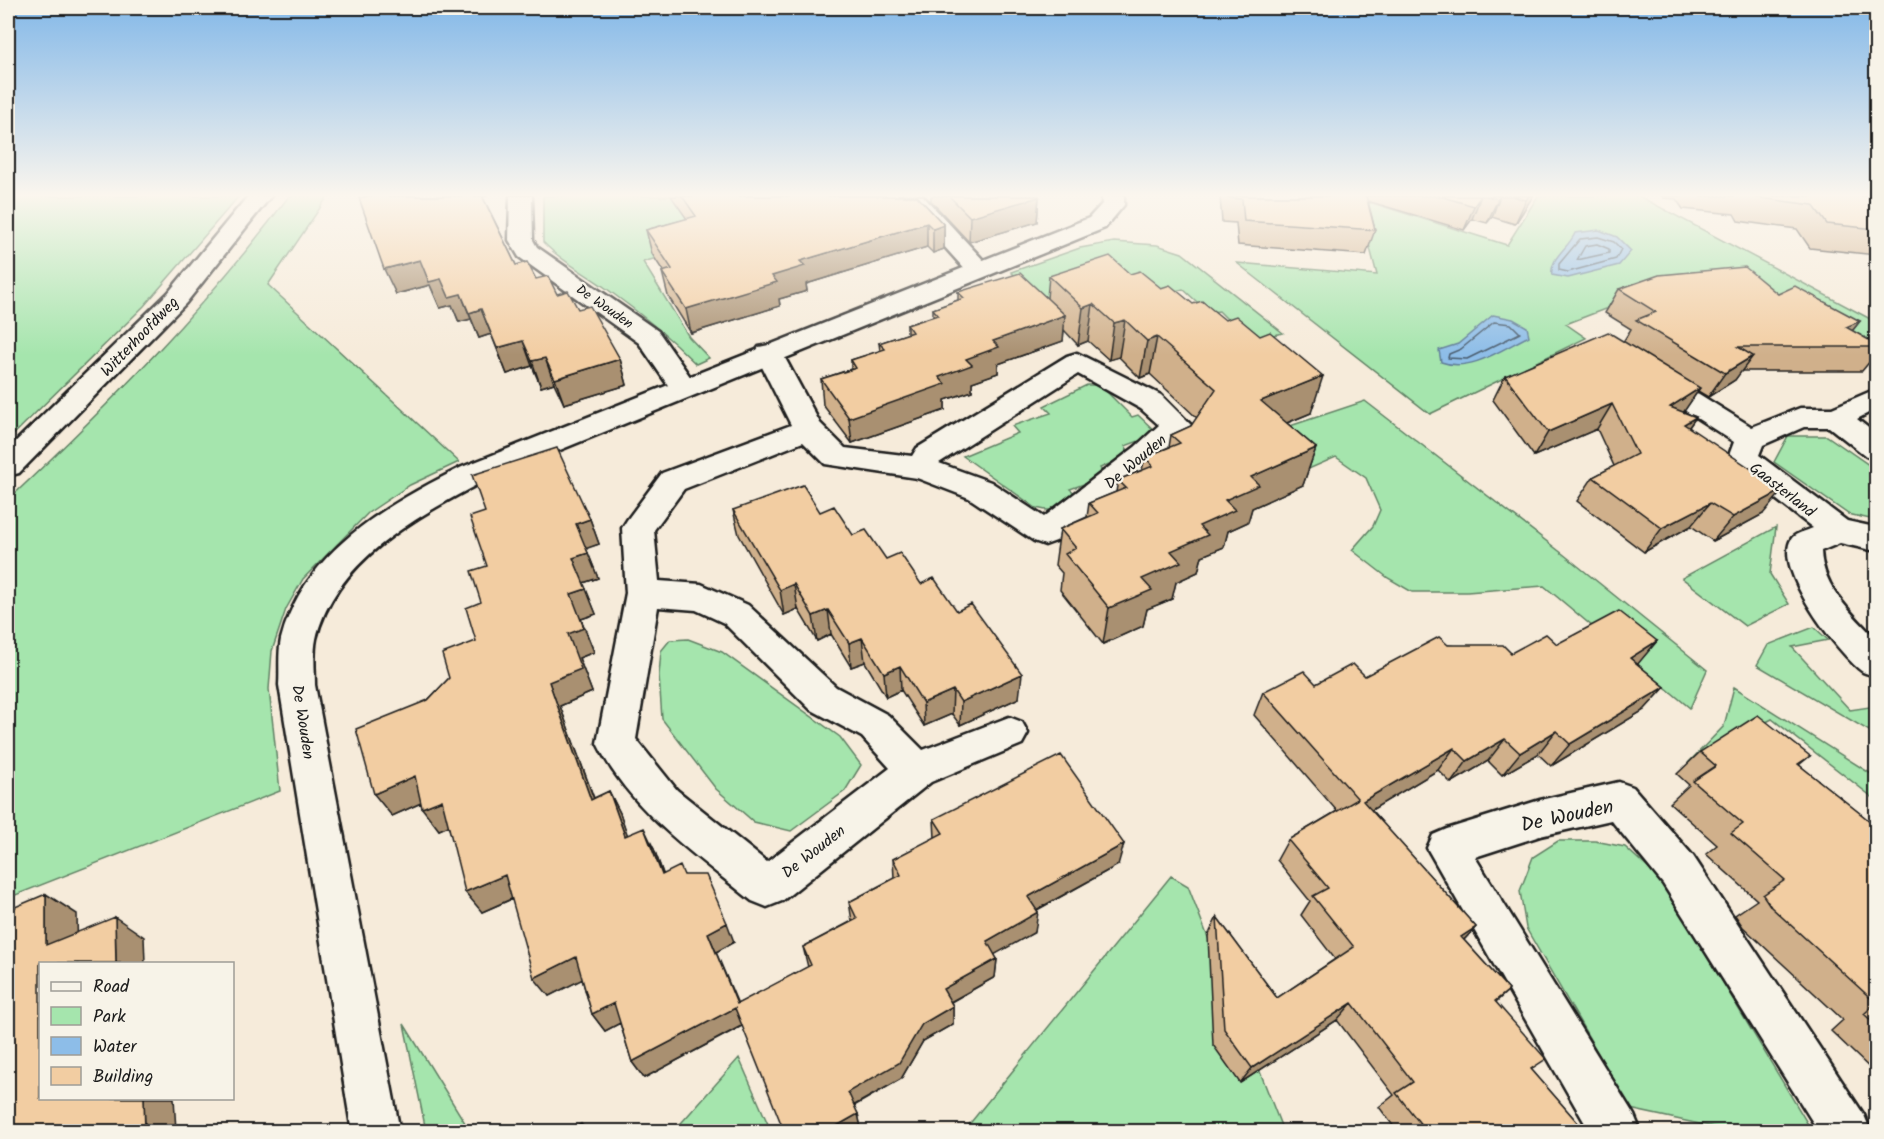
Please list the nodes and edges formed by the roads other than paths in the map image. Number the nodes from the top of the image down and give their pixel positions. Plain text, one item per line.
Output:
1 (217, 249) edge
2 (526, 249) edge
3 (960, 249) edge
4 (1027, 249) edge
5 (978, 268) junction
6 (769, 353) junction
7 (1634, 366) edge
8 (684, 388) junction
9 (1876, 398) edge
10 (1836, 418) junction
11 (808, 429) junction
12 (1750, 439) junction
13 (1876, 449) edge
14 (8, 466) edge
15 (921, 468) junction
16 (1838, 531) junction
17 (1876, 536) edge
18 (643, 593) junction
19 (1876, 662) edge
20 (1008, 733) dead end
21 (917, 770) junction
22 (376, 1131) edge
23 (1617, 1131) edge
24 (1847, 1131) edge

1 - 14 street, Witterhoofdweg
2 - 8 street, De Wouden
3 - 5 street
4 - 5 street, De Wouden
5 - 6 street, De Wouden
6 - 8 street, De Wouden
6 - 11 street, De Wouden
7 - 12 street, Gaasterland
8 - 22 street, De Wouden
9 - 10 street, Gaasterland
10 - 12 street, Gaasterland
10 - 13 street
11 - 15 street, De Wouden
11 - 18 street, De Wouden
12 - 16 street, Gaasterland
15 - 15 street, De Wouden
16 - 17 street, Gaasterland
16 - 19 street, Gaasterland
18 - 21 street
18 - 21 street, De Wouden
20 - 21 street, De Wouden
23 - 24 street, De Wouden

